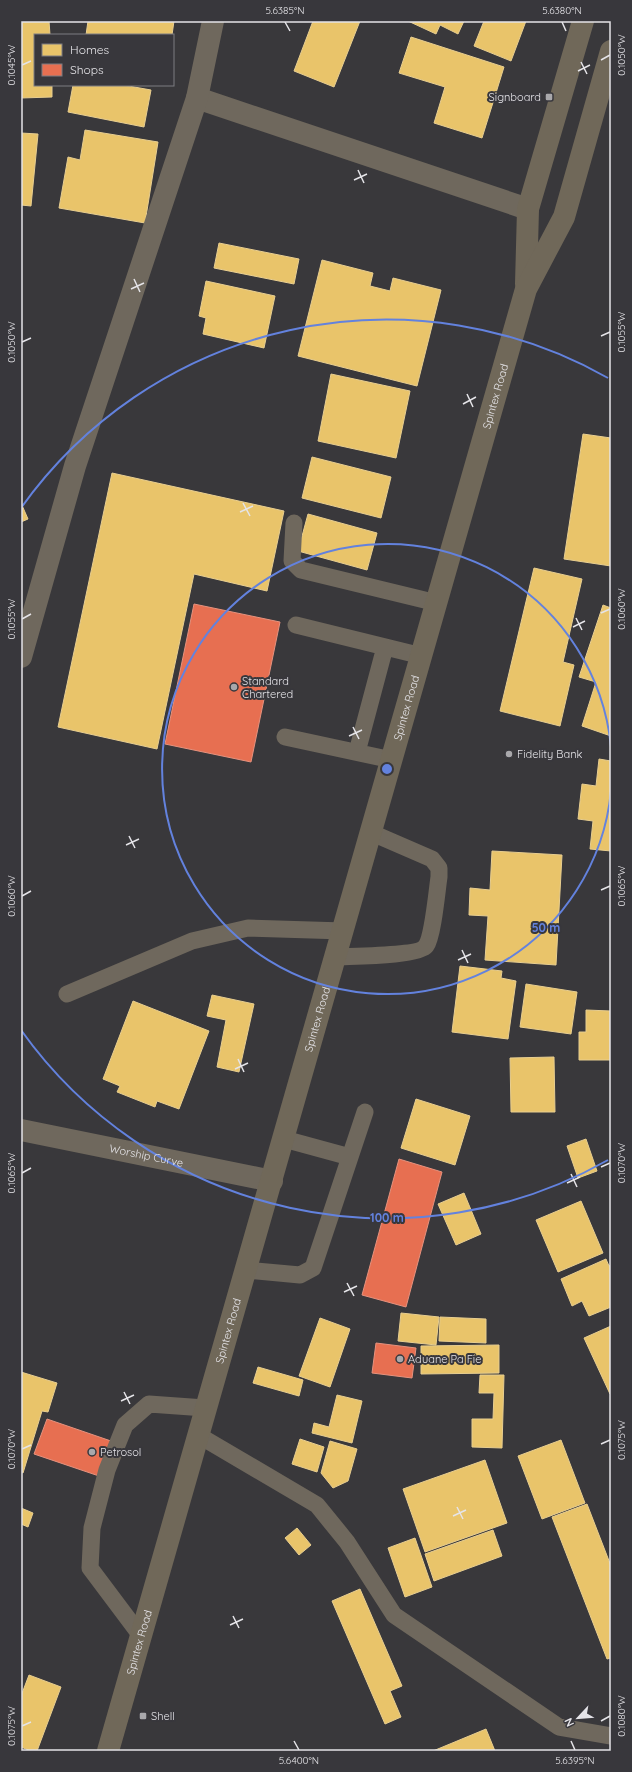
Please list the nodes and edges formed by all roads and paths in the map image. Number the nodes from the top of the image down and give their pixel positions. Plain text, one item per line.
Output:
1 (213, 21) edge
2 (584, 21) edge
3 (611, 51) edge
4 (197, 98) junction
5 (528, 210) junction
6 (526, 289) junction
7 (294, 523) dead end
8 (437, 604) junction
9 (296, 625) dead end
10 (385, 647) junction
11 (422, 656) junction
12 (21, 657) edge
13 (285, 737) dead end
14 (357, 752) junction
15 (392, 760) junction
16 (372, 833) junction
17 (344, 931) junction
18 (336, 957) junction
19 (67, 994) dead end
20 (365, 1112) dead end
21 (21, 1130) edge
22 (284, 1140) junction
23 (350, 1157) junction
24 (272, 1181) junction
25 (246, 1270) junction
26 (205, 1408) junction
27 (198, 1435) junction
28 (141, 1636) junction
29 (611, 1736) edge
30 (108, 1751) edge

1 - 4 street
2 - 5 main road, Spintex Road
3 - 6 main road, Spintex Road
4 - 5 street
4 - 12 street
5 - 6 main road, Spintex Road
6 - 8 main road, Spintex Road
7 - 8 lane
8 - 11 main road, Spintex Road
9 - 10 lane
10 - 11 lane
10 - 14 lane
11 - 15 main road, Spintex Road
13 - 14 lane
14 - 15 lane
15 - 16 main road, Spintex Road
16 - 17 main road, Spintex Road
16 - 18 lane
17 - 18 main road, Spintex Road
17 - 19 lane
18 - 22 main road, Spintex Road
20 - 23 lane
21 - 24 street, Worship Curve
22 - 23 lane
22 - 24 main road, Spintex Road
23 - 25 lane
24 - 25 main road, Spintex Road
25 - 26 main road, Spintex Road
26 - 27 main road, Spintex Road
26 - 28 lane
27 - 28 main road, Spintex Road
27 - 29 lane
28 - 30 main road, Spintex Road

